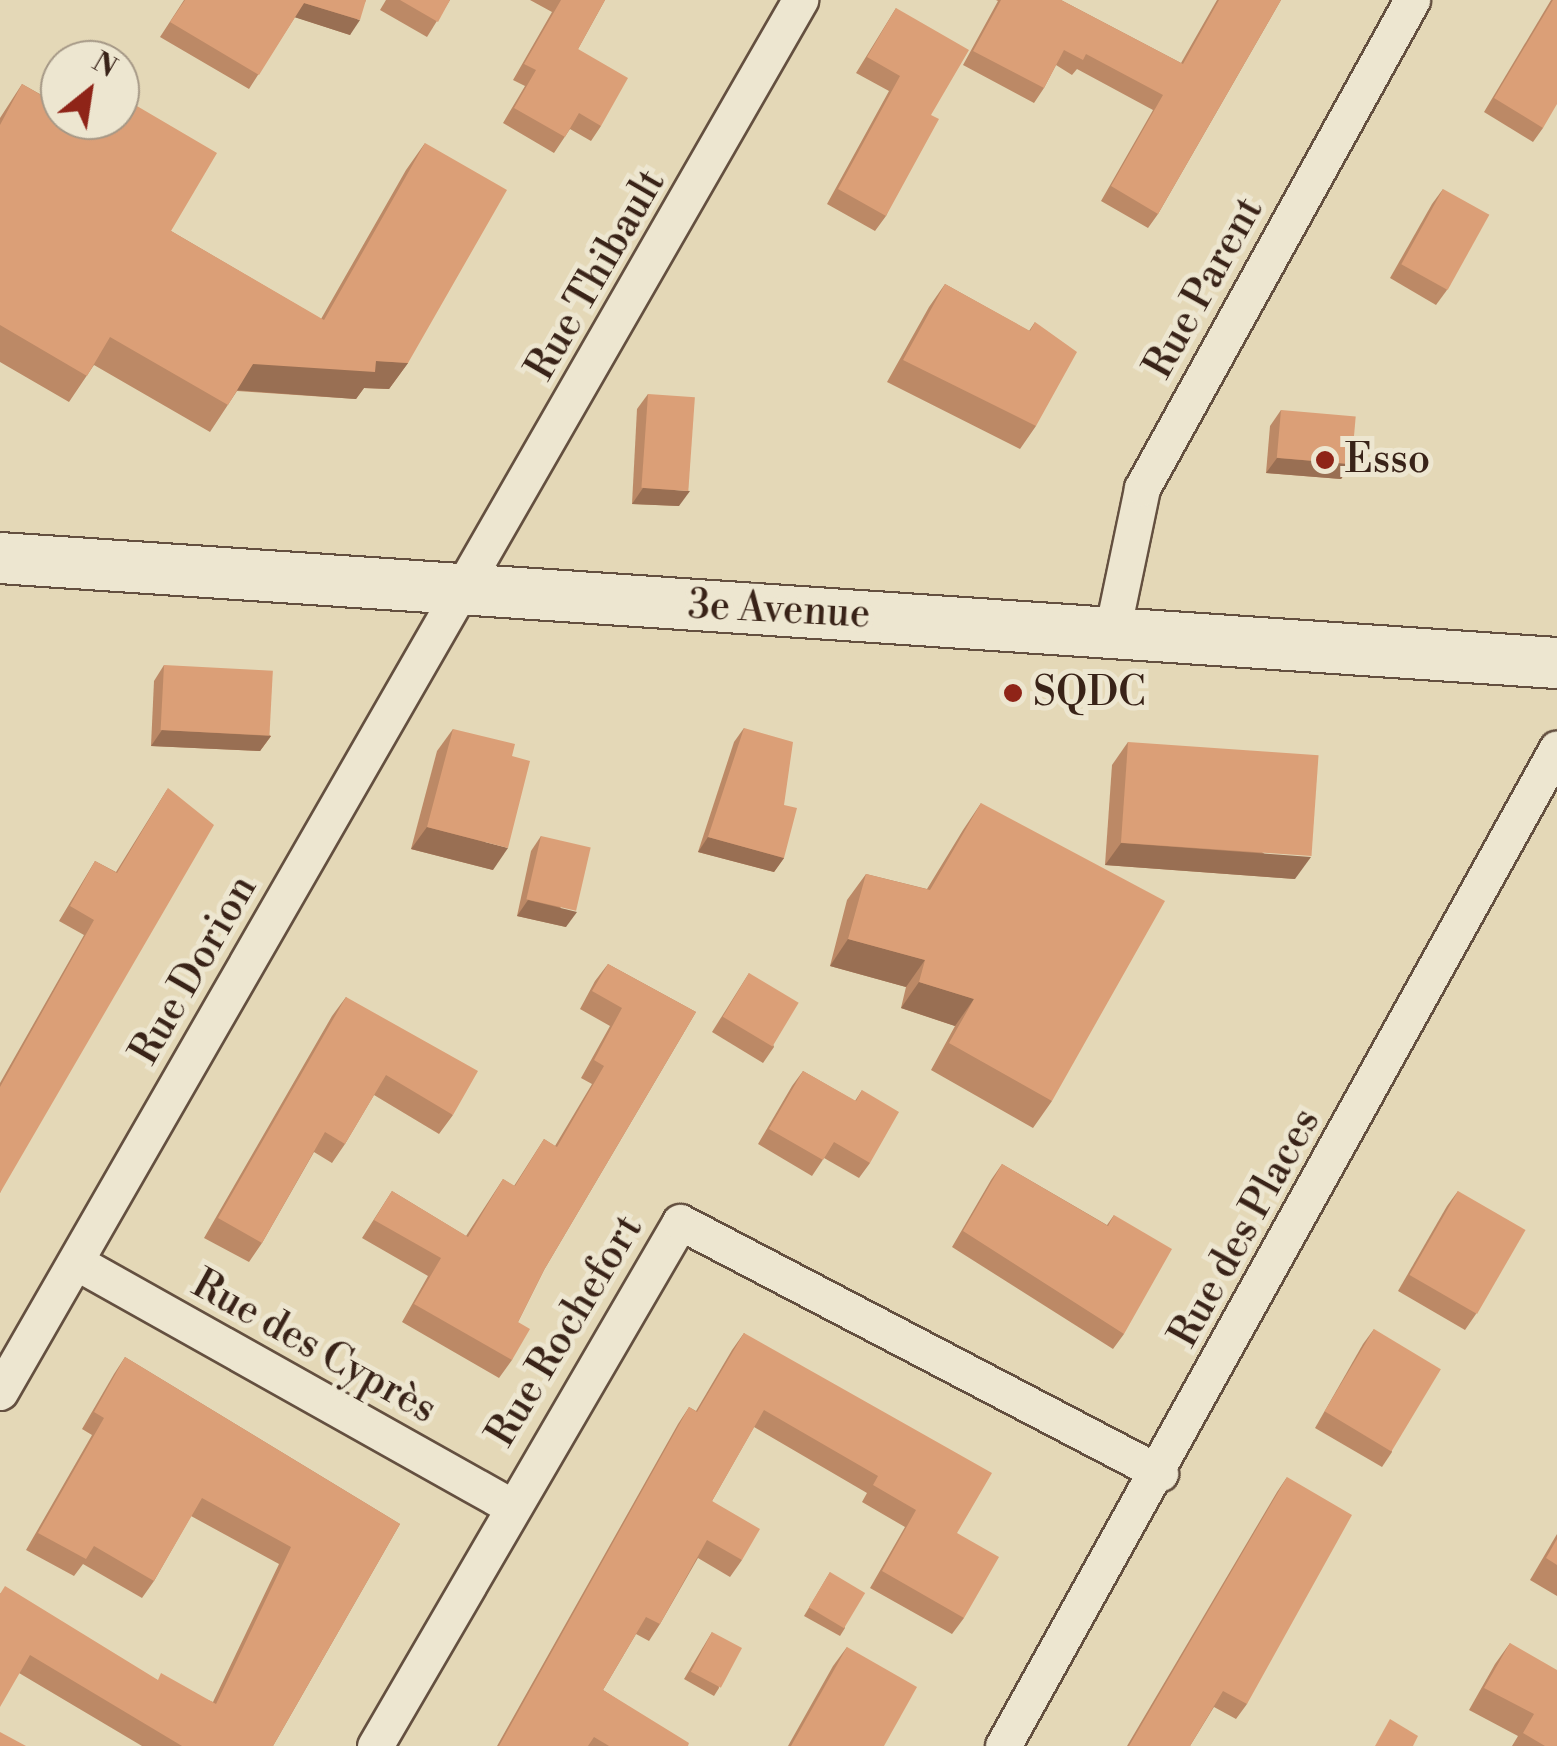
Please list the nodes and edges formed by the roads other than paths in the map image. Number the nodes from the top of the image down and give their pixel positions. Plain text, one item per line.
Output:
1 (1412, 0) edge
2 (789, 4) edge
3 (0, 558) edge
4 (462, 590) junction
5 (1112, 632) junction
6 (1557, 663) edge
7 (1557, 748) edge
8 (76, 1262) junction
9 (0, 1392) edge
10 (1160, 1473) junction
11 (510, 1506) junction
12 (374, 1746) edge
13 (1003, 1746) edge

1 - 5 street, Rue Parent
2 - 4 street, Rue Thibault
3 - 4 main road, 3e Avenue
4 - 5 main road, 3e Avenue
4 - 8 street, Rue Dorion
5 - 6 main road, 3e Avenue
7 - 10 street, Rue des Places
8 - 9 street, Rue Dorion
8 - 11 street, Rue des Cyprès
10 - 11 street, Rue Rochefort
10 - 13 street, Rue des Places
11 - 12 street, Rue Rochefort

